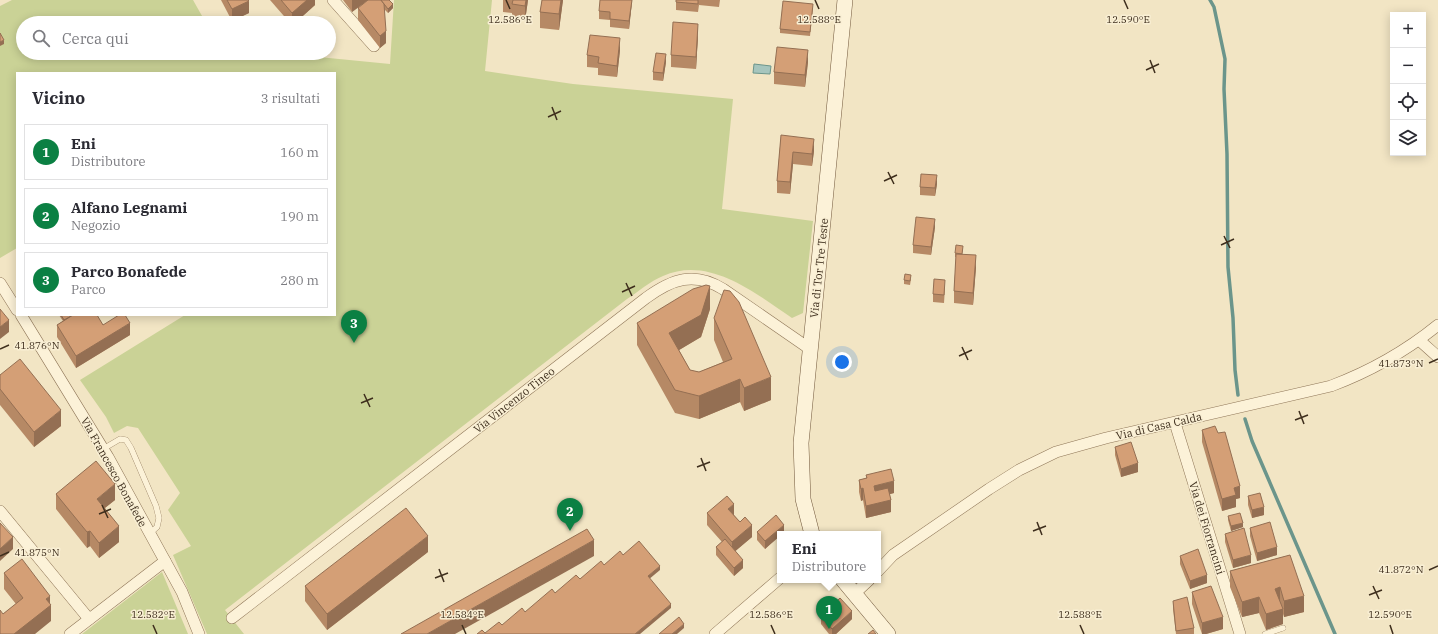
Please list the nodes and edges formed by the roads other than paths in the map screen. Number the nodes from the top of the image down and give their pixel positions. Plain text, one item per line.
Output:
1 (333, 0) edge
2 (845, 0) edge
3 (374, 46) dead end
4 (0, 283) edge
5 (16, 308) edge
6 (21, 316) edge
7 (1438, 325) edge
8 (1419, 340) junction
9 (810, 349) junction
10 (1438, 357) edge
11 (1175, 423) junction
12 (103, 449) junction
13 (0, 511) edge
14 (811, 531) edge
15 (149, 534) junction
16 (893, 555) junction
17 (881, 559) edge
18 (165, 561) junction
19 (881, 568) edge
20 (777, 581) edge
21 (846, 583) edge
22 (866, 583) edge
23 (854, 594) junction
24 (232, 618) dead end
25 (89, 619) junction
26 (1283, 628) dead end
27 (70, 634) edge
28 (199, 634) edge
29 (715, 634) edge
30 (888, 634) edge
31 (1240, 634) edge
32 (1265, 634) edge

1 - 3 street
2 - 9 street, Via di Tor Tre Teste
4 - 5 street
6 - 12 street, Via Francesco Bonafede
7 - 8 street, Via di Casa Calda
8 - 10 street
8 - 11 street, Via di Casa Calda
9 - 14 street, Via di Tor Tre Teste
9 - 24 street, Via Vincenzo Tineo
11 - 16 street, Via di Casa Calda
11 - 31 street, Via dei Fiorrancini
12 - 15 street, Via Francesco Bonafede
12 - 15 lane
13 - 25 street
15 - 18 street, Via Francesco Bonafede
16 - 17 street, Via di Casa Calda
16 - 19 street, Via di Casa Calda
18 - 25 street
18 - 28 street, Via Francesco Bonafede
20 - 29 street
21 - 23 street
22 - 23 street
23 - 30 street
25 - 27 street
26 - 32 lane

